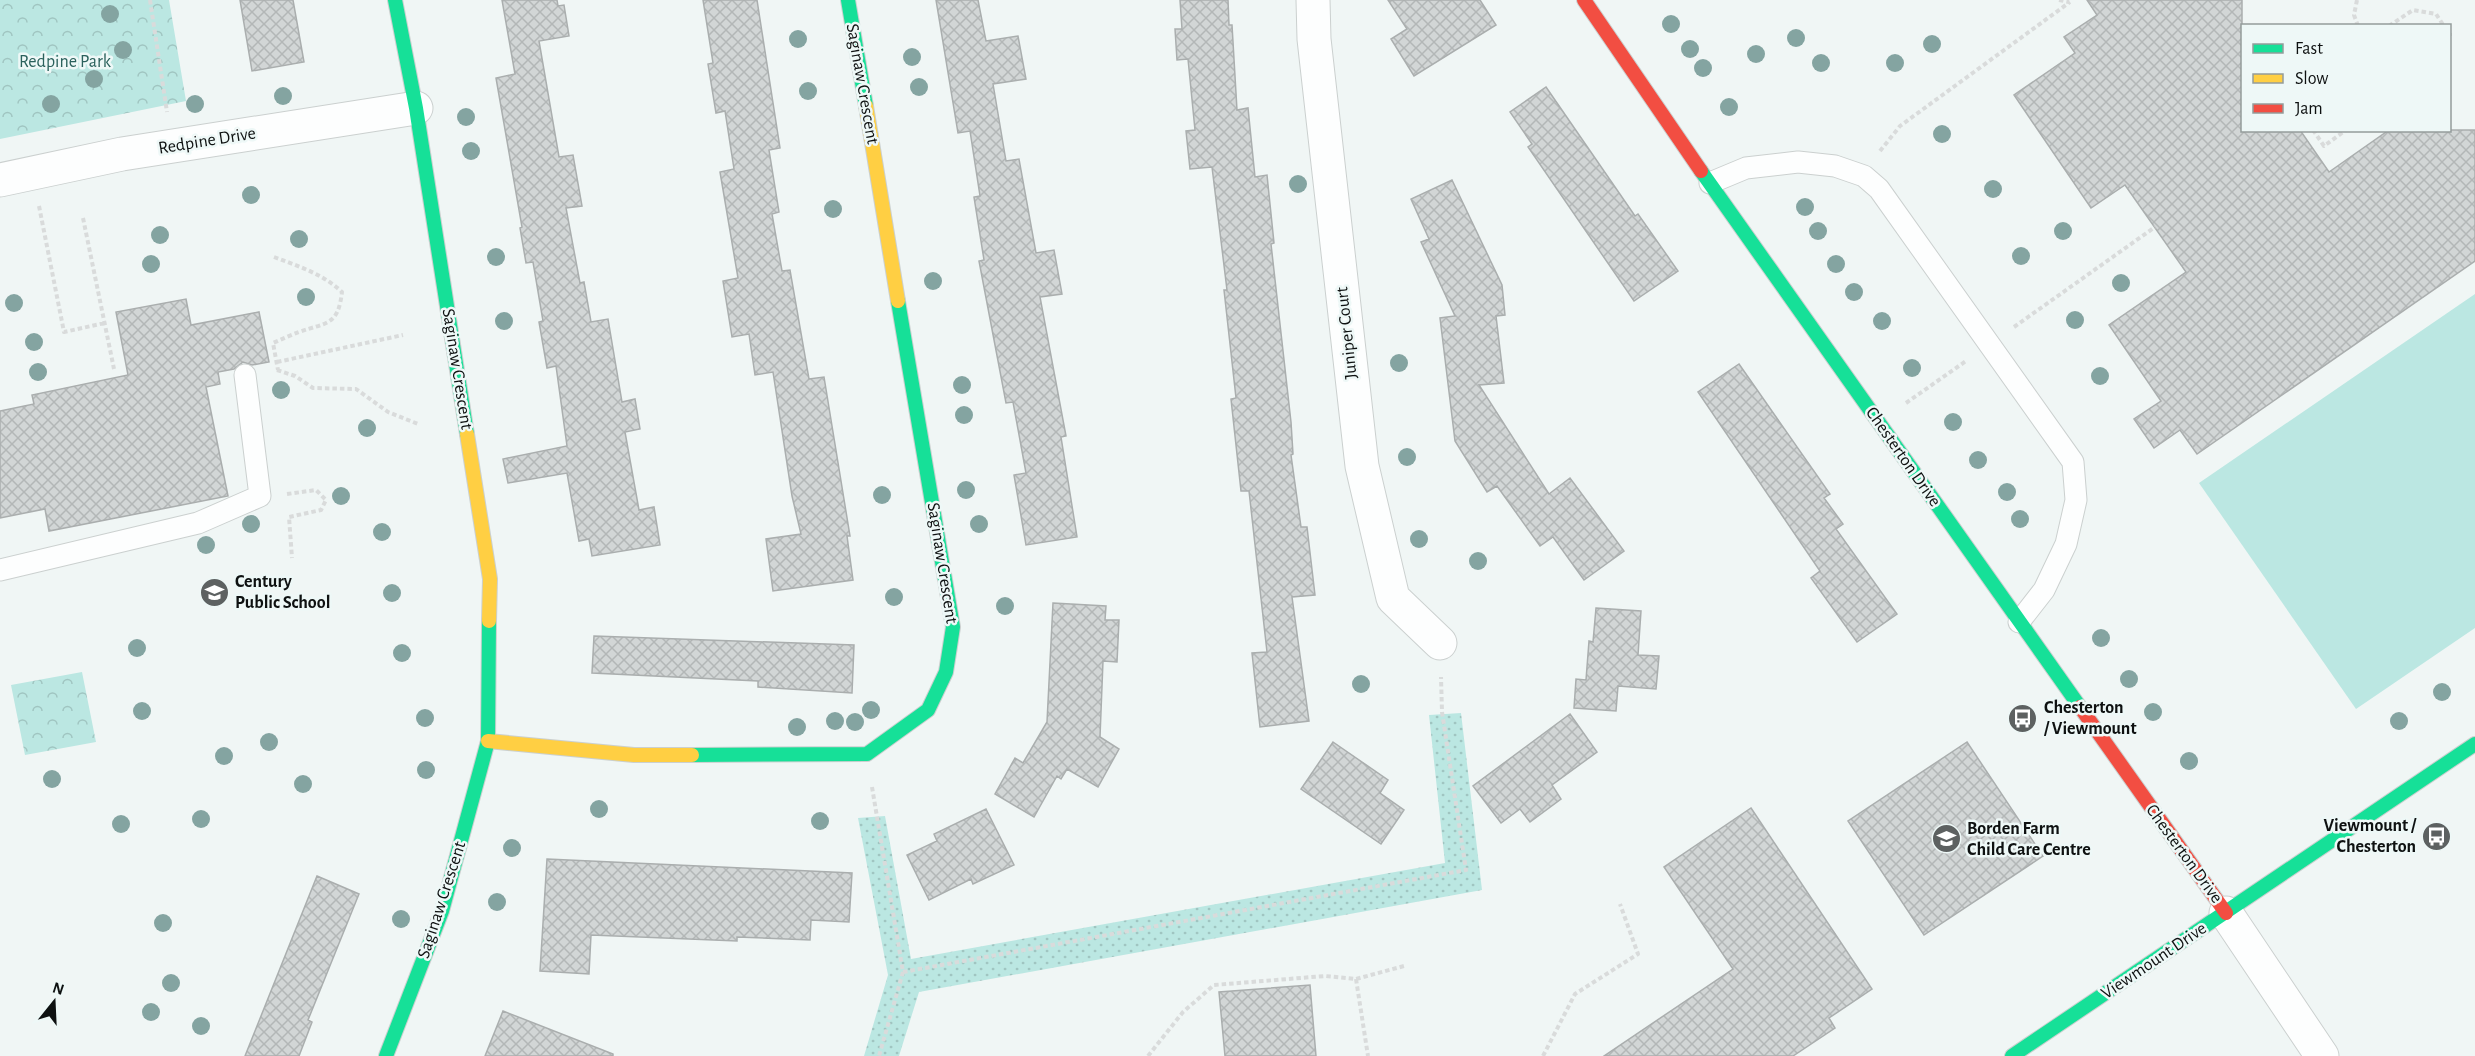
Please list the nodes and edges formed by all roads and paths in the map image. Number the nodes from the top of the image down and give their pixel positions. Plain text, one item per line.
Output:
1 (150, 0) edge
2 (395, 0) edge
3 (848, 0) edge
4 (1314, 0) edge
5 (1584, 0) edge
6 (2059, 0) edge
7 (2357, 0) edge
8 (2069, 1) edge
9 (2357, 24) edge
10 (2392, 24) edge
11 (2443, 24) edge
12 (416, 108) junction
13 (2314, 132) edge
14 (2343, 132) edge
15 (173, 147) junction
16 (32, 173) junction
17 (1864, 176) junction
18 (0, 180) edge
19 (1710, 183) junction
20 (84, 218) dead end
21 (2155, 226) dead end
22 (274, 256) dead end
23 (105, 323) junction
24 (404, 335) dead end
25 (1990, 344) junction
26 (277, 362) junction
27 (114, 369) dead end
28 (278, 370) junction
29 (245, 375) joint
30 (1878, 422) junction
31 (418, 424) dead end
32 (260, 496) junction
33 (292, 558) dead end
34 (0, 570) edge
35 (2019, 622) junction
36 (1440, 643) joint
37 (488, 741) junction
38 (2475, 744) edge
39 (867, 754) junction
40 (1620, 904) dead end
41 (2226, 913) junction
42 (1404, 966) dead end
43 (903, 972) junction
44 (1356, 979) junction
45 (386, 1056) edge
46 (879, 1056) edge
47 (1148, 1056) edge
48 (1368, 1056) edge
49 (1543, 1056) edge
50 (2012, 1056) edge
51 (2322, 1056) edge

1 - 15 path
2 - 12 street, Saginaw Crescent
3 - 39 street, Saginaw Crescent
4 - 36 street, Juniper Court
5 - 19 street, Chesterton Drive
6 - 8 path
7 - 9 path
8 - 17 path
10 - 11 path
12 - 15 street, Redpine Drive
12 - 37 street, Saginaw Crescent
13 - 14 path
15 - 16 street, Redpine Drive
16 - 18 street, Redpine Drive
16 - 23 path
17 - 19 lane
17 - 25 lane
19 - 30 street, Chesterton Drive
20 - 23 path
21 - 25 path
22 - 26 path
23 - 27 path
24 - 26 path
25 - 30 path
25 - 35 lane
26 - 28 path
28 - 29 path
28 - 31 path
29 - 32 lane
30 - 35 street, Chesterton Drive
32 - 33 path
32 - 34 lane
35 - 41 street, Chesterton Drive
36 - 43 path
37 - 39 street
37 - 45 street, Saginaw Crescent
38 - 41 street, Viewmount Drive
39 - 43 path
40 - 49 path
41 - 50 street, Viewmount Drive
41 - 51 street
42 - 44 path
43 - 46 path
44 - 47 path
44 - 48 path

